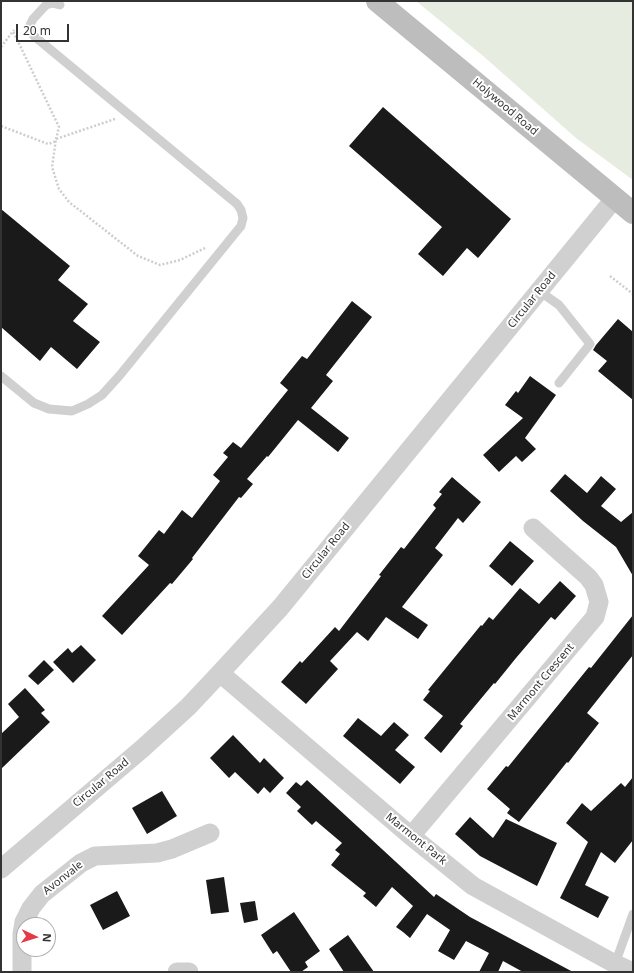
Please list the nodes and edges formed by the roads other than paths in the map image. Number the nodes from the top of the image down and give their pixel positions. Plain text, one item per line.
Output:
1 (377, 1) edge
2 (60, 5) dead end
3 (615, 198) junction
4 (633, 213) edge
5 (539, 291) junction
6 (1, 376) edge
7 (560, 382) dead end
8 (533, 528) dead end
9 (220, 673) junction
10 (210, 833) dead end
11 (411, 836) junction
12 (1, 870) edge
13 (633, 914) edge
14 (615, 964) junction
15 (22, 972) edge
16 (177, 972) edge
17 (189, 972) edge
18 (633, 972) edge

1 - 3 main road, Holywood Road
2 - 6 lane
3 - 4 main road, Holywood Road
3 - 5 street, Circular Road
5 - 7 lane
5 - 9 street, Circular Road
8 - 11 street, Marmont Crescent
9 - 11 street, Marmont Park
9 - 12 street, Circular Road
10 - 15 street, Avonvale
11 - 14 street, Marmont Park
13 - 14 lane
14 - 18 street, Marmont Park
16 - 17 street

